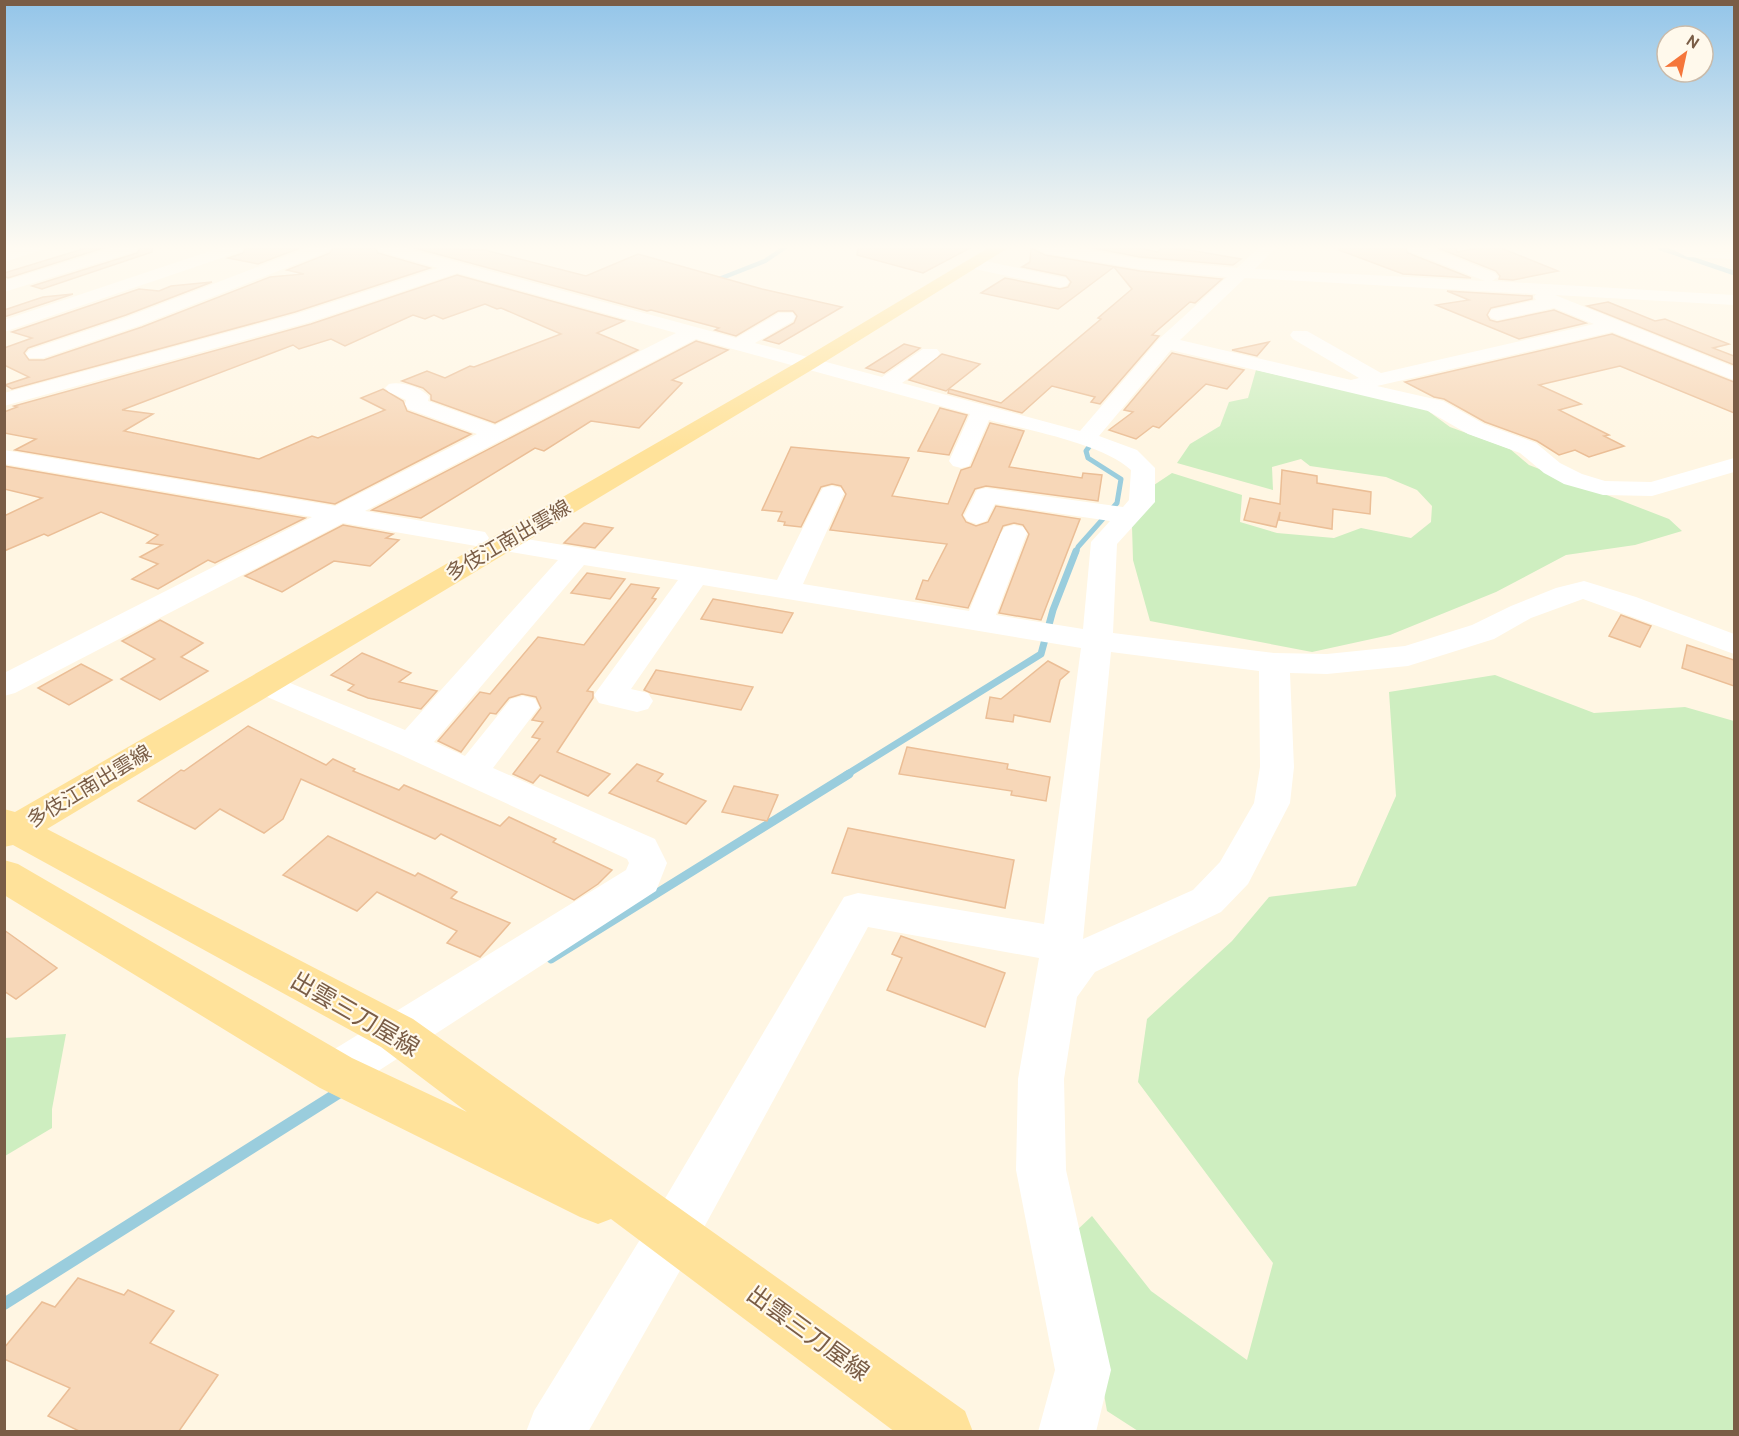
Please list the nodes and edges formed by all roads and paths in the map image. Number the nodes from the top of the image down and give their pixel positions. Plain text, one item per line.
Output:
1 (37, 315) edge
2 (149, 315) edge
3 (314, 315) edge
4 (626, 315) edge
5 (878, 315) edge
6 (1197, 315) edge
7 (1586, 315) edge
8 (786, 317) dead end
9 (4, 326) edge
10 (1612, 326) junction
11 (692, 333) junction
12 (1300, 335) dead end
13 (1166, 344) junction
14 (737, 345) junction
15 (15, 347) dead end
16 (930, 353) dead end
17 (36, 354) junction
18 (800, 362) junction
19 (1734, 374) edge
20 (1378, 380) junction
21 (64, 383) junction
22 (885, 385) junction
23 (1354, 386) junction
24 (396, 388) dead end
25 (4, 400) edge
26 (982, 411) junction
27 (496, 433) junction
28 (1085, 439) junction
29 (4, 457) edge
30 (961, 461) dead end
31 (1734, 465) edge
32 (832, 493) dead end
33 (340, 514) junction
34 (977, 516) dead end
35 (1129, 516) junction
36 (1014, 533) dead end
37 (489, 540) junction
38 (578, 555) junction
39 (696, 574) junction
40 (786, 590) junction
41 (979, 622) junction
42 (1097, 641) junction
43 (1734, 645) edge
44 (1274, 663) junction
45 (262, 683) junction
46 (4, 686) edge
47 (637, 701) dead end
48 (523, 707) dead end
49 (411, 747) junction
50 (470, 772) junction
51 (7, 824) edge
52 (4, 875) edge
53 (1059, 968) junction
54 (397, 1033) junction
55 (336, 1073) junction
56 (672, 1235) junction
57 (555, 1431) edge
58 (944, 1431) edge
59 (1067, 1431) edge

1 - 9 street
2 - 17 street
3 - 21 street
4 - 11 street
5 - 18 main road, 多伎江南出雲線
6 - 13 street
7 - 10 street
8 - 14 street
10 - 19 street
10 - 20 street
11 - 14 street
11 - 27 street
12 - 20 street
13 - 23 street
13 - 28 street
14 - 18 street
15 - 17 street
16 - 22 street
17 - 21 street
18 - 22 street
18 - 37 main road, 多伎江南出雲線
20 - 23 street
21 - 25 street
22 - 26 street
23 - 31 street
24 - 27 street
26 - 28 street
26 - 30 street
27 - 33 street
28 - 35 street
29 - 33 street
32 - 40 street
33 - 37 street
33 - 46 street
34 - 35 street
35 - 42 street
36 - 41 street
37 - 38 street
37 - 45 main road, 多伎江南出雲線
37 - 51 main road, 多伎江南出雲線
38 - 39 street
38 - 49 street
39 - 40 street
39 - 47 street
40 - 41 street
41 - 42 street
42 - 44 street
42 - 53 street
43 - 44 street
44 - 53 street
45 - 49 street
45 - 51 main road, 多伎江南出雲線
48 - 50 street
49 - 50 street
50 - 54 street
51 - 54 main road, 出雲三刀屋線
52 - 55 main road, 出雲三刀屋線
53 - 56 street
53 - 59 street
54 - 55 street
54 - 56 main road, 出雲三刀屋線
55 - 56 main road, 出雲三刀屋線
56 - 57 street
56 - 58 main road, 出雲三刀屋線

